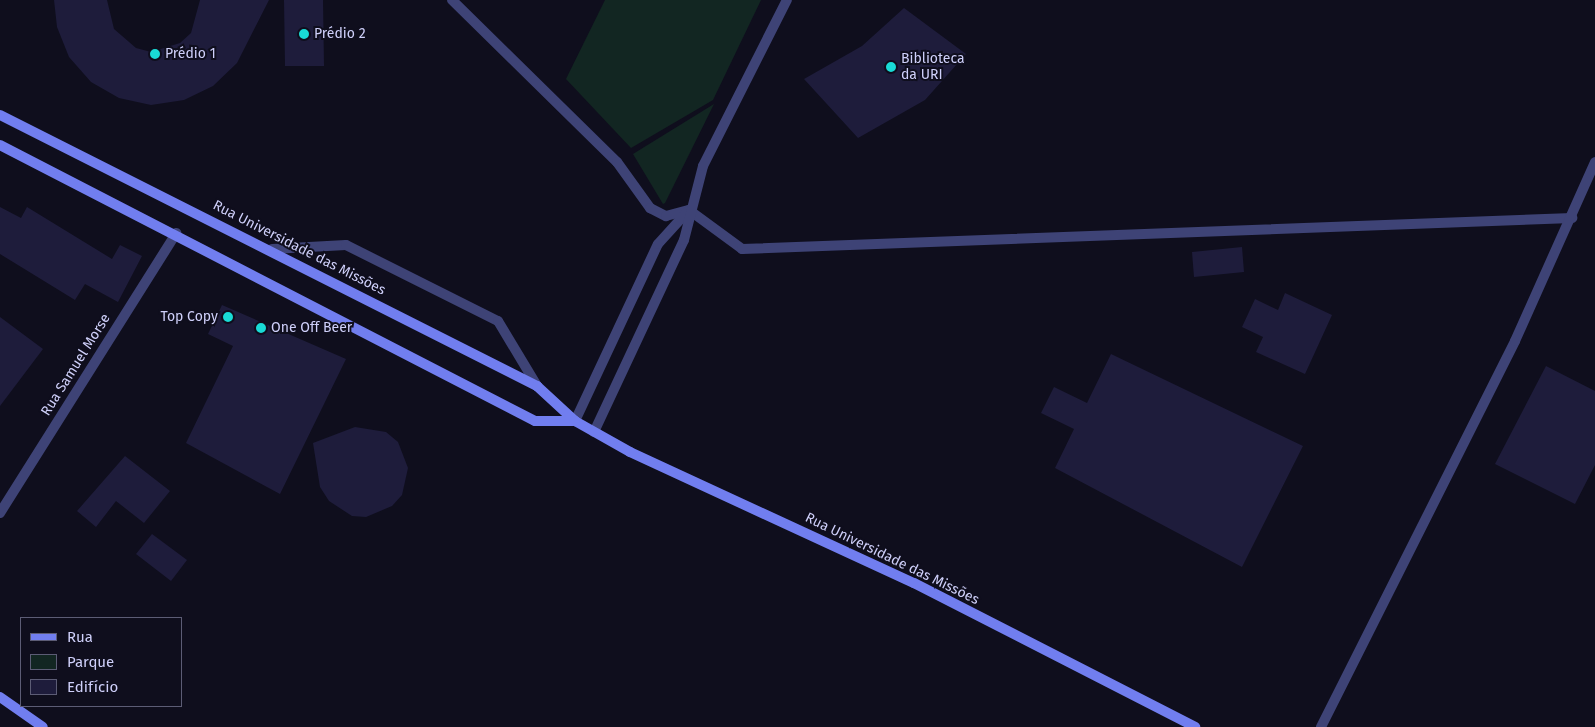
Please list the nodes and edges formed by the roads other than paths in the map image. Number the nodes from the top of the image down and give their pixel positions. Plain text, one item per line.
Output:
1 (452, 0) edge
2 (787, 0) edge
3 (0, 115) edge
4 (0, 145) edge
5 (1595, 162) edge
6 (689, 210) junction
7 (1572, 218) junction
8 (176, 233) junction
9 (272, 249) junction
10 (537, 386) junction
11 (575, 421) junction
12 (594, 432) junction
13 (0, 512) edge
14 (0, 697) edge
15 (43, 727) edge
16 (1195, 727) edge
17 (1321, 727) edge

1 - 6 street
2 - 6 street
3 - 9 main road, Rua Universidade das Missões
4 - 8 main road
5 - 7 street
6 - 7 street
6 - 11 street
6 - 12 street
7 - 17 street
8 - 11 main road
8 - 13 street, Rua Samuel Morse
9 - 10 main road, Rua Universidade das Missões
9 - 10 street
10 - 11 main road, Rua Universidade das Missões
11 - 12 main road, Rua Universidade das Missões
12 - 16 main road, Rua Universidade das Missões
14 - 15 main road

